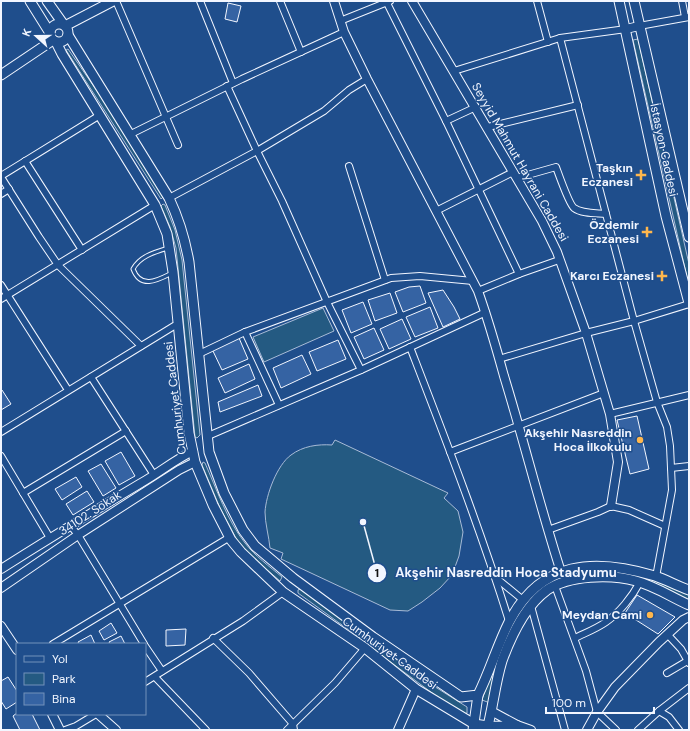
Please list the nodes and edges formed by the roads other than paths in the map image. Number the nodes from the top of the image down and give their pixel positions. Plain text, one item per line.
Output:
1 (30, 1) edge
2 (47, 1) edge
3 (113, 1) edge
4 (116, 1) edge
5 (200, 1) edge
6 (280, 1) edge
7 (334, 1) edge
8 (412, 1) edge
9 (537, 1) edge
10 (619, 1) edge
11 (634, 1) edge
12 (682, 1) edge
13 (388, 2) edge
14 (687, 17) edge
15 (340, 21) junction
16 (639, 26) junction
17 (66, 29) junction
18 (626, 29) junction
19 (344, 32) junction
20 (53, 38) junction
21 (560, 38) junction
22 (548, 42) junction
23 (301, 52) junction
24 (454, 71) junction
25 (1, 74) edge
26 (367, 80) junction
27 (230, 84) junction
28 (578, 105) junction
29 (476, 107) junction
30 (100, 115) junction
31 (165, 117) junction
32 (446, 121) junction
33 (488, 127) junction
34 (131, 134) junction
35 (178, 146) dead end
36 (257, 150) junction
37 (25, 162) junction
38 (349, 166) dead end
39 (515, 175) junction
40 (1, 176) edge
41 (9, 189) junction
42 (479, 190) junction
43 (1, 194) edge
44 (169, 198) junction
45 (155, 205) junction
46 (436, 211) junction
47 (606, 214) junction
48 (689, 237) edge
49 (170, 248) junction
50 (82, 250) junction
51 (559, 260) junction
52 (58, 265) junction
53 (173, 272) junction
54 (519, 274) junction
55 (385, 280) junction
56 (473, 281) junction
57 (1, 285) edge
58 (478, 291) junction
59 (7, 295) junction
60 (1, 299) edge
61 (327, 302) junction
62 (689, 303) edge
63 (486, 312) junction
64 (634, 321) junction
65 (179, 324) junction
66 (245, 332) junction
67 (586, 333) junction
68 (141, 346) junction
69 (410, 347) junction
70 (199, 354) junction
71 (499, 358) junction
72 (361, 370) junction
73 (91, 377) junction
74 (68, 390) junction
75 (604, 393) junction
76 (689, 395) edge
77 (657, 402) junction
78 (279, 405) junction
79 (610, 414) junction
80 (519, 426) junction
81 (126, 431) junction
82 (1, 432) edge
83 (208, 436) junction
84 (208, 447) junction
85 (450, 452) junction
86 (1, 456) edge
87 (194, 456) junction
88 (689, 466) edge
89 (671, 468) junction
90 (154, 475) junction
91 (24, 493) junction
92 (611, 506) junction
93 (70, 525) junction
94 (665, 526) junction
95 (548, 530) junction
96 (78, 535) junction
97 (230, 537) junction
98 (50, 538) junction
99 (1, 569) edge
100 (561, 572) junction
101 (495, 577) junction
102 (656, 577) junction
103 (293, 578) junction
104 (640, 582) junction
105 (555, 586) junction
106 (1, 588) edge
107 (689, 590) edge
108 (283, 592) junction
109 (527, 603) junction
110 (120, 604) junction
111 (689, 605) edge
112 (689, 617) edge
113 (509, 621) junction
114 (1, 626) edge
115 (668, 635) junction
116 (373, 637) junction
117 (213, 638) junction
118 (575, 638) junction
119 (55, 643) edge
120 (143, 643) edge
121 (16, 648) edge
122 (146, 648) edge
123 (365, 648) junction
124 (688, 661) edge
125 (162, 671) junction
126 (667, 673) dead end
127 (155, 677) junction
128 (146, 682) edge
129 (689, 688) edge
130 (416, 690) junction
131 (475, 699) junction
132 (492, 711) junction
133 (659, 711) junction
134 (597, 712) junction
135 (52, 715) edge
136 (95, 715) edge
137 (98, 715) edge
138 (517, 725) junction
139 (294, 727) edge
140 (474, 727) edge
141 (488, 728) edge
142 (60, 730) edge
143 (65, 730) edge
144 (116, 730) edge
145 (206, 730) edge
146 (287, 730) edge
147 (398, 730) edge
148 (531, 730) edge
149 (565, 730) edge
150 (587, 730) edge
151 (616, 730) edge
152 (638, 730) edge
153 (678, 730) edge

1 - 20 main road, Cumhuriyet Caddesi
2 - 17 main road, Cumhuriyet Caddesi
3 - 17 main road
4 - 31 street
5 - 27 street
6 - 23 street
7 - 15 street
8 - 24 street, Seyyid Mahmut Hayrani Caddesi
9 - 22 street
10 - 18 main road, İstasyon Caddesi
11 - 16 main road, İstasyon Caddesi
12 - 14 street
13 - 15 street
13 - 32 street
14 - 16 street
15 - 19 street
16 - 18 street
16 - 48 main road, İstasyon Caddesi
17 - 20 main road
17 - 20 main road
17 - 34 main road, Cumhuriyet Caddesi
18 - 21 street
18 - 62 main road, İstasyon Caddesi
19 - 23 street
19 - 26 street
20 - 25 main road
20 - 30 main road, Cumhuriyet Caddesi
21 - 22 street
21 - 28 street
22 - 24 street
23 - 27 street
24 - 29 street, Seyyid Mahmut Hayrani Caddesi
26 - 36 street
26 - 46 street
27 - 31 street
27 - 36 street
28 - 33 street
28 - 47 street
29 - 32 street
29 - 33 street, Seyyid Mahmut Hayrani Caddesi
30 - 37 street
30 - 45 main road, Cumhuriyet Caddesi
31 - 34 street
31 - 35 street
32 - 42 street
33 - 39 street, Seyyid Mahmut Hayrani Caddesi
34 - 44 main road, Cumhuriyet Caddesi
36 - 44 street
36 - 61 street
37 - 40 street
37 - 50 street
38 - 55 street
39 - 42 street
39 - 47 street
39 - 51 street, Seyyid Mahmut Hayrani Caddesi
40 - 41 street
41 - 43 street
41 - 52 street
42 - 46 street
42 - 54 street
44 - 45 main road
44 - 70 main road, Cumhuriyet Caddesi
45 - 49 main road, Cumhuriyet Caddesi
45 - 50 street
46 - 56 street
47 - 64 street
49 - 53 main road, Cumhuriyet Caddesi
49 - 53 lane
50 - 52 street
51 - 54 street
51 - 67 street, Seyyid Mahmut Hayrani Caddesi
52 - 59 street
52 - 68 street
53 - 65 main road, Cumhuriyet Caddesi
54 - 58 street
55 - 56 street
55 - 61 street
56 - 58 street
57 - 59 street
58 - 63 street
59 - 60 street
59 - 74 street
61 - 66 street
61 - 72 street
62 - 64 street
63 - 69 street
63 - 71 street
64 - 67 street
64 - 77 street
65 - 68 street
65 - 87 main road, Cumhuriyet Caddesi
66 - 70 street
66 - 78 street
67 - 71 street
67 - 75 street, Seyyid Mahmut Hayrani Caddesi
68 - 73 street
69 - 72 street
69 - 85 street
70 - 83 main road, Cumhuriyet Caddesi
71 - 80 street
72 - 78 street
73 - 74 street
73 - 81 street
74 - 82 street
75 - 79 street, Seyyid Mahmut Hayrani Caddesi
75 - 80 street
76 - 77 street
77 - 79 street
77 - 89 street
78 - 83 street
79 - 92 street, Seyyid Mahmut Hayrani Caddesi
80 - 85 street
80 - 95 street
81 - 90 street
81 - 91 street
83 - 84 main road, Cumhuriyet Caddesi
84 - 87 main road
84 - 103 main road, Cumhuriyet Caddesi
85 - 101 street
86 - 91 street
87 - 90 street, 34102. Sokak
87 - 96 street, 34102. Sokak
87 - 97 main road, Cumhuriyet Caddesi
88 - 89 street
89 - 94 street
90 - 93 street, 34102. Sokak
91 - 98 street
92 - 94 street
92 - 95 street
93 - 96 street
93 - 98 street, 34102. Sokak
94 - 102 street
95 - 100 street
96 - 106 street, 34102. Sokak
96 - 110 street
97 - 108 main road, Cumhuriyet Caddesi
97 - 110 street
98 - 99 street, 34102. Sokak
100 - 102 main road
100 - 109 main road
101 - 109 street
101 - 113 street
102 - 107 main road
103 - 108 main road
103 - 116 main road, Cumhuriyet Caddesi
104 - 105 main road
104 - 111 main road
104 - 118 street
105 - 109 main road
105 - 118 street
108 - 117 street
108 - 123 main road, Cumhuriyet Caddesi
109 - 113 main road
109 - 132 main road
109 - 149 street
110 - 119 street
110 - 120 street
112 - 115 street
113 - 131 main road
114 - 121 street
115 - 124 street
115 - 134 street
116 - 123 main road
116 - 131 main road, Cumhuriyet Caddesi
117 - 125 street
117 - 139 street
118 - 134 street
122 - 125 street
123 - 130 main road, Cumhuriyet Caddesi
123 - 139 street
124 - 126 street
125 - 127 street
127 - 128 street
127 - 145 street
129 - 133 street
130 - 140 main road, Cumhuriyet Caddesi
130 - 147 street
131 - 132 main road
131 - 140 main road
132 - 138 street
132 - 141 main road
133 - 152 street
133 - 153 street
134 - 150 street
134 - 151 street
135 - 142 street
136 - 143 street
137 - 144 street
138 - 141 street
138 - 148 street
139 - 146 street
140 - 141 main road

